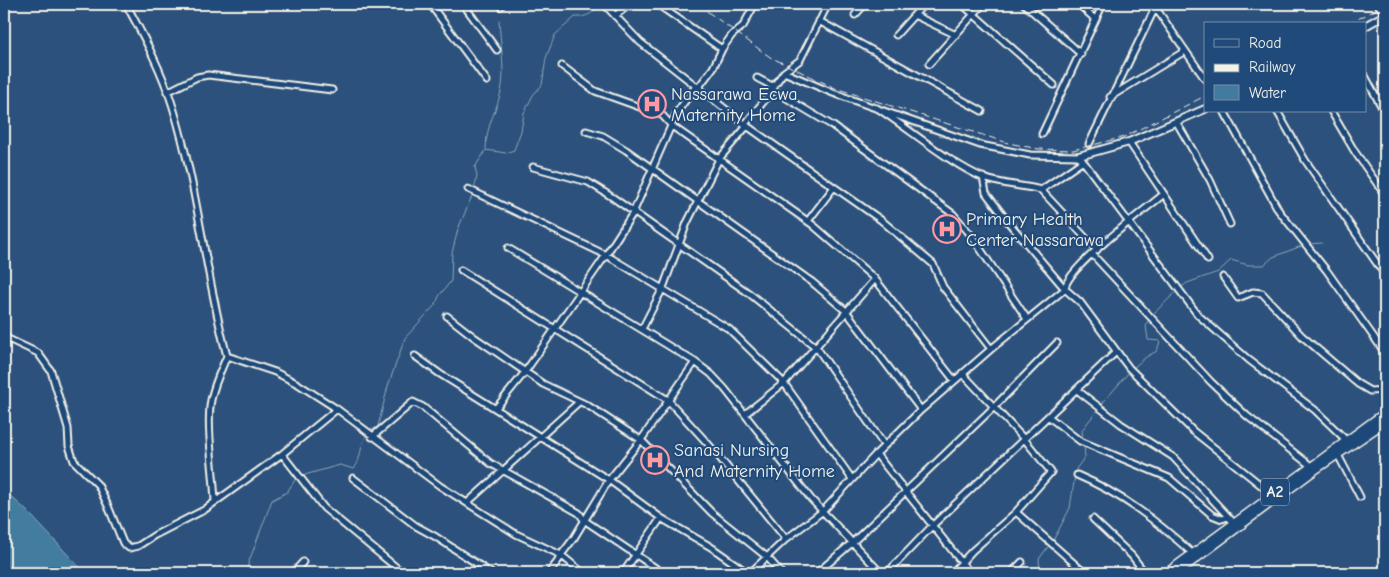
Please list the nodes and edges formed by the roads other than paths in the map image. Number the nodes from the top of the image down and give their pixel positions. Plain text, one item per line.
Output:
1 (126, 4) edge
2 (430, 4) edge
3 (463, 4) edge
4 (604, 4) edge
5 (630, 4) edge
6 (657, 4) edge
7 (755, 4) edge
8 (828, 4) edge
9 (865, 4) edge
10 (924, 4) edge
11 (962, 4) edge
12 (983, 4) edge
13 (1024, 4) edge
14 (1078, 4) edge
15 (1103, 4) edge
16 (1378, 4) edge
17 (1154, 6) edge
18 (974, 14) junction
19 (1385, 14) edge
20 (914, 15) junction
21 (615, 16) junction
22 (855, 16) dead end
23 (1095, 20) junction
24 (819, 21) junction
25 (1366, 25) edge
26 (896, 35) dead end
27 (956, 35) junction
28 (722, 49) junction
29 (497, 50) dead end
30 (1185, 51) junction
31 (1081, 54) junction
32 (929, 64) dead end
33 (562, 66) dead end
34 (784, 72) junction
35 (757, 78) dead end
36 (1204, 78) edge
37 (1366, 78) edge
38 (487, 81) dead end
39 (1054, 85) dead end
40 (697, 87) junction
41 (772, 89) junction
42 (332, 90) dead end
43 (167, 92) junction
44 (1110, 97) junction
45 (878, 108) junction
46 (1204, 110) edge
47 (982, 111) dead end
48 (1225, 112) edge
49 (1278, 112) edge
50 (1332, 112) edge
51 (1385, 113) edge
52 (1177, 123) junction
53 (746, 125) junction
54 (672, 126) junction
55 (586, 131) dead end
56 (1042, 134) dead end
57 (1129, 142) junction
58 (1089, 144) dead end
59 (719, 159) junction
60 (1081, 159) junction
61 (533, 167) dead end
62 (652, 169) junction
63 (983, 177) junction
64 (834, 187) junction
65 (468, 189) dead end
66 (1041, 190) junction
67 (1164, 194) junction
68 (1385, 195) edge
69 (698, 200) junction
70 (632, 213) junction
71 (808, 221) junction
72 (1128, 222) junction
73 (1230, 224) dead end
74 (679, 245) junction
75 (508, 248) dead end
76 (1094, 252) junction
77 (606, 255) junction
78 (1208, 260) dead end
79 (461, 270) dead end
80 (1385, 275) edge
81 (1223, 277) dead end
82 (875, 279) junction
83 (663, 288) junction
84 (1065, 289) junction
85 (580, 292) junction
86 (846, 312) junction
87 (448, 316) dead end
88 (1027, 319) junction
89 (642, 329) junction
90 (554, 330) junction
91 (4, 337) edge
92 (1057, 343) dead end
93 (817, 348) junction
94 (991, 349) junction
95 (1116, 352) junction
96 (1385, 353) edge
97 (227, 356) junction
98 (415, 356) dead end
99 (695, 362) junction
100 (525, 372) junction
101 (962, 374) junction
102 (954, 380) junction
103 (784, 383) junction
104 (1077, 390) junction
105 (1385, 390) edge
106 (668, 400) junction
107 (579, 402) junction
108 (496, 408) junction
109 (994, 408) junction
110 (338, 409) junction
111 (921, 410) junction
112 (1385, 413) edge
113 (745, 414) junction
114 (1049, 417) junction
115 (1385, 422) edge
116 (372, 436) junction
117 (542, 437) junction
118 (641, 440) junction
119 (1025, 440) junction
120 (1346, 440) junction
121 (884, 445) junction
122 (1337, 453) junction
123 (282, 454) junction
124 (876, 454) junction
125 (1311, 466) junction
126 (503, 470) junction
127 (1078, 476) dead end
128 (353, 478) dead end
129 (852, 479) junction
130 (609, 480) junction
131 (905, 492) junction
132 (1272, 494) junction
133 (1360, 498) dead end
134 (216, 502) junction
135 (467, 503) junction
136 (823, 511) junction
137 (1016, 512) junction
138 (1228, 517) junction
139 (661, 518) junction
140 (1093, 519) dead end
141 (584, 520) junction
142 (1234, 523) junction
143 (933, 525) junction
144 (786, 539) junction
145 (853, 542) junction
146 (636, 554) junction
147 (1193, 554) junction
148 (561, 556) junction
149 (767, 556) junction
150 (303, 562) dead end
151 (961, 562) junction
152 (1022, 562) dead end
153 (292, 573) edge
154 (403, 573) edge
155 (491, 573) edge
156 (549, 573) edge
157 (583, 573) edge
158 (623, 573) edge
159 (663, 573) edge
160 (749, 573) edge
161 (781, 573) edge
162 (817, 573) edge
163 (881, 573) edge
164 (887, 573) edge
165 (952, 573) edge
166 (970, 573) edge
167 (1011, 573) edge
168 (1085, 573) edge
169 (1145, 573) edge
170 (1167, 573) edge
171 (1176, 573) edge

1 - 43 street
2 - 38 street
3 - 29 street
4 - 21 street
5 - 21 street
6 - 28 street
7 - 28 street
8 - 24 street
9 - 22 street
10 - 20 street
11 - 18 street
12 - 18 street
13 - 31 street
14 - 23 street
15 - 23 street
16 - 19 main road
17 - 30 street
17 - 44 street
18 - 27 street
18 - 39 street
19 - 25 main road
20 - 26 street
20 - 27 street
21 - 40 street
23 - 31 street
24 - 34 street
24 - 47 street
27 - 32 street
28 - 40 street
30 - 36 street
30 - 44 street
31 - 56 street
33 - 54 street
34 - 41 street
34 - 45 street
35 - 41 street
37 - 51 street
40 - 53 street
40 - 54 street
41 - 53 street
41 - 88 street
42 - 43 street
43 - 97 street
44 - 58 street
45 - 60 street
45 - 63 street
46 - 52 main road
48 - 96 street
49 - 80 street
50 - 68 street
52 - 57 main road
52 - 73 street
53 - 59 street
53 - 64 street
54 - 59 street
54 - 62 street
55 - 62 street
57 - 60 main road
57 - 67 street
59 - 69 street
59 - 71 street
60 - 66 street
60 - 72 street
61 - 70 street
62 - 69 street
62 - 70 street
63 - 66 street
63 - 84 street
64 - 71 street
64 - 94 street
65 - 77 street
66 - 76 street
67 - 72 street
67 - 78 street
69 - 74 street
69 - 86 street
70 - 74 street
70 - 77 street
71 - 82 street
72 - 76 street
72 - 120 street
74 - 83 street
74 - 93 street
75 - 85 street
76 - 84 street
76 - 125 street
77 - 83 street
77 - 85 street
79 - 90 street
81 - 105 street
82 - 86 street
82 - 102 street
83 - 89 street
83 - 103 street
84 - 88 street
84 - 95 street
85 - 89 street
85 - 90 street
86 - 93 street
86 - 111 street
87 - 100 street
88 - 94 street
89 - 99 street
90 - 100 street
90 - 106 street
91 - 134 street
92 - 109 street
93 - 103 street
93 - 121 street
94 - 101 street
95 - 104 street
95 - 132 street
97 - 110 street
97 - 134 street
98 - 108 street
99 - 106 street
99 - 113 street
100 - 107 street
100 - 108 street
101 - 102 street
101 - 109 street
102 - 111 street
103 - 113 street
103 - 129 street
104 - 114 street
104 - 138 street
106 - 118 street
106 - 144 street
107 - 117 street
107 - 118 street
108 - 117 street
109 - 119 street
109 - 131 street
110 - 116 street
110 - 123 street
111 - 121 street
112 - 120 highway, A2
113 - 136 street
114 - 119 street
114 - 138 street
115 - 122 highway, A2
116 - 126 street
116 - 135 street
117 - 126 street
117 - 130 street
118 - 130 street
118 - 149 street
119 - 137 street
119 - 143 street
120 - 125 highway, A2
121 - 124 street
122 - 133 street
122 - 171 highway, A2
123 - 134 street
123 - 154 street
124 - 129 street
124 - 131 street
125 - 132 highway, A2
126 - 135 street
126 - 141 street
127 - 147 street
128 - 155 street
129 - 136 street
130 - 139 street
130 - 141 street
131 - 143 street
131 - 145 street
132 - 142 highway, A2
135 - 148 street
136 - 144 street
136 - 145 street
137 - 151 street
137 - 168 street
138 - 142 street
139 - 146 street
139 - 160 street
140 - 169 street
141 - 146 street
141 - 148 street
142 - 147 highway, A2
143 - 151 street
143 - 164 street
144 - 149 street
145 - 162 street
145 - 163 street
146 - 158 street
146 - 159 street
147 - 170 highway, A2
148 - 156 street
148 - 157 street
149 - 160 street
149 - 161 street
150 - 153 street
151 - 165 street
151 - 166 street
152 - 167 street

